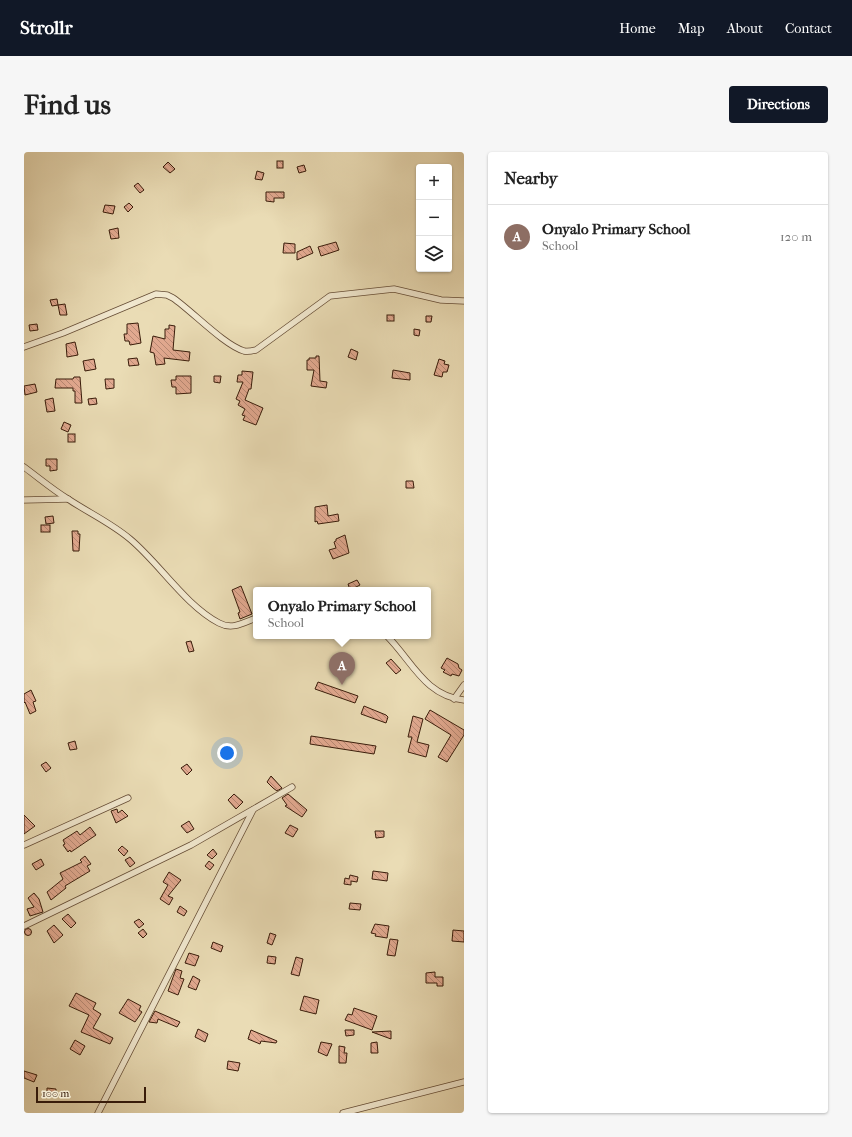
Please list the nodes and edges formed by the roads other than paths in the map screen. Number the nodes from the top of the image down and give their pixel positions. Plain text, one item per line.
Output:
1 (464, 301) edge
2 (24, 347) edge
3 (24, 467) edge
4 (68, 499) junction
5 (24, 500) edge
6 (253, 619) edge
7 (389, 639) edge
8 (464, 685) edge
9 (454, 699) junction
10 (464, 700) edge
11 (292, 787) dead end
12 (128, 798) dead end
13 (253, 810) junction
14 (24, 845) edge
15 (24, 926) edge
16 (464, 1082) edge
17 (98, 1113) edge
18 (343, 1113) edge

1 - 2 street
3 - 4 street
4 - 5 street
4 - 6 street
7 - 9 street
8 - 9 street
9 - 10 street
11 - 13 street
12 - 14 street
13 - 15 street
13 - 17 street
16 - 18 street

